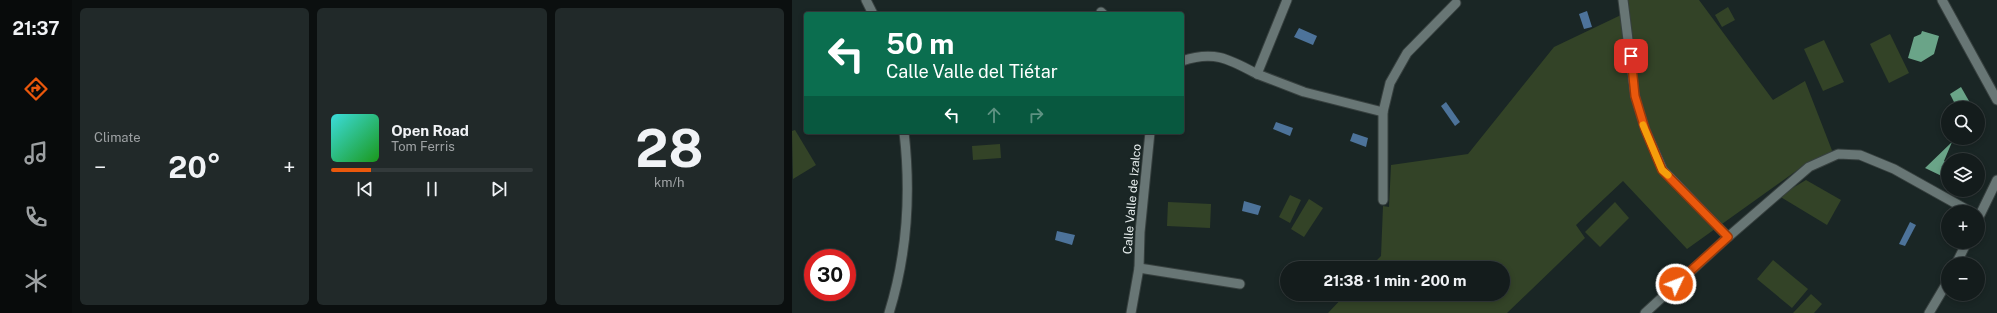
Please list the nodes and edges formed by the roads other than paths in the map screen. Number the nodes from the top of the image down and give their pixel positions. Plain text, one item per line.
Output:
1 (866, 0) edge
2 (1287, 0) edge
3 (1624, 0) edge
4 (1942, 0) edge
5 (1456, 3) dead end
6 (871, 12) edge
7 (1184, 60) edge
8 (1257, 74) junction
9 (1994, 89) edge
10 (1997, 100) edge
11 (1382, 112) junction
12 (904, 134) edge
13 (1150, 134) edge
14 (1997, 180) edge
15 (1383, 200) dead end
16 (1958, 205) edge
17 (1983, 205) edge
18 (1728, 237) junction
19 (1139, 268) junction
20 (1240, 284) dead end
21 (1941, 293) edge
22 (889, 313) edge
23 (1131, 313) edge
24 (1645, 313) edge
25 (1929, 313) edge

1 - 6 street
2 - 8 street
3 - 18 street
4 - 9 street
5 - 11 street
7 - 8 street
8 - 11 street
9 - 10 street
11 - 15 street
12 - 22 street
13 - 19 street, Calle Valle de Izalco
14 - 17 street
16 - 18 street
18 - 24 street
19 - 20 street, Calle Valle de Izalco
19 - 23 street, Calle Valle de Izalco
21 - 25 street

